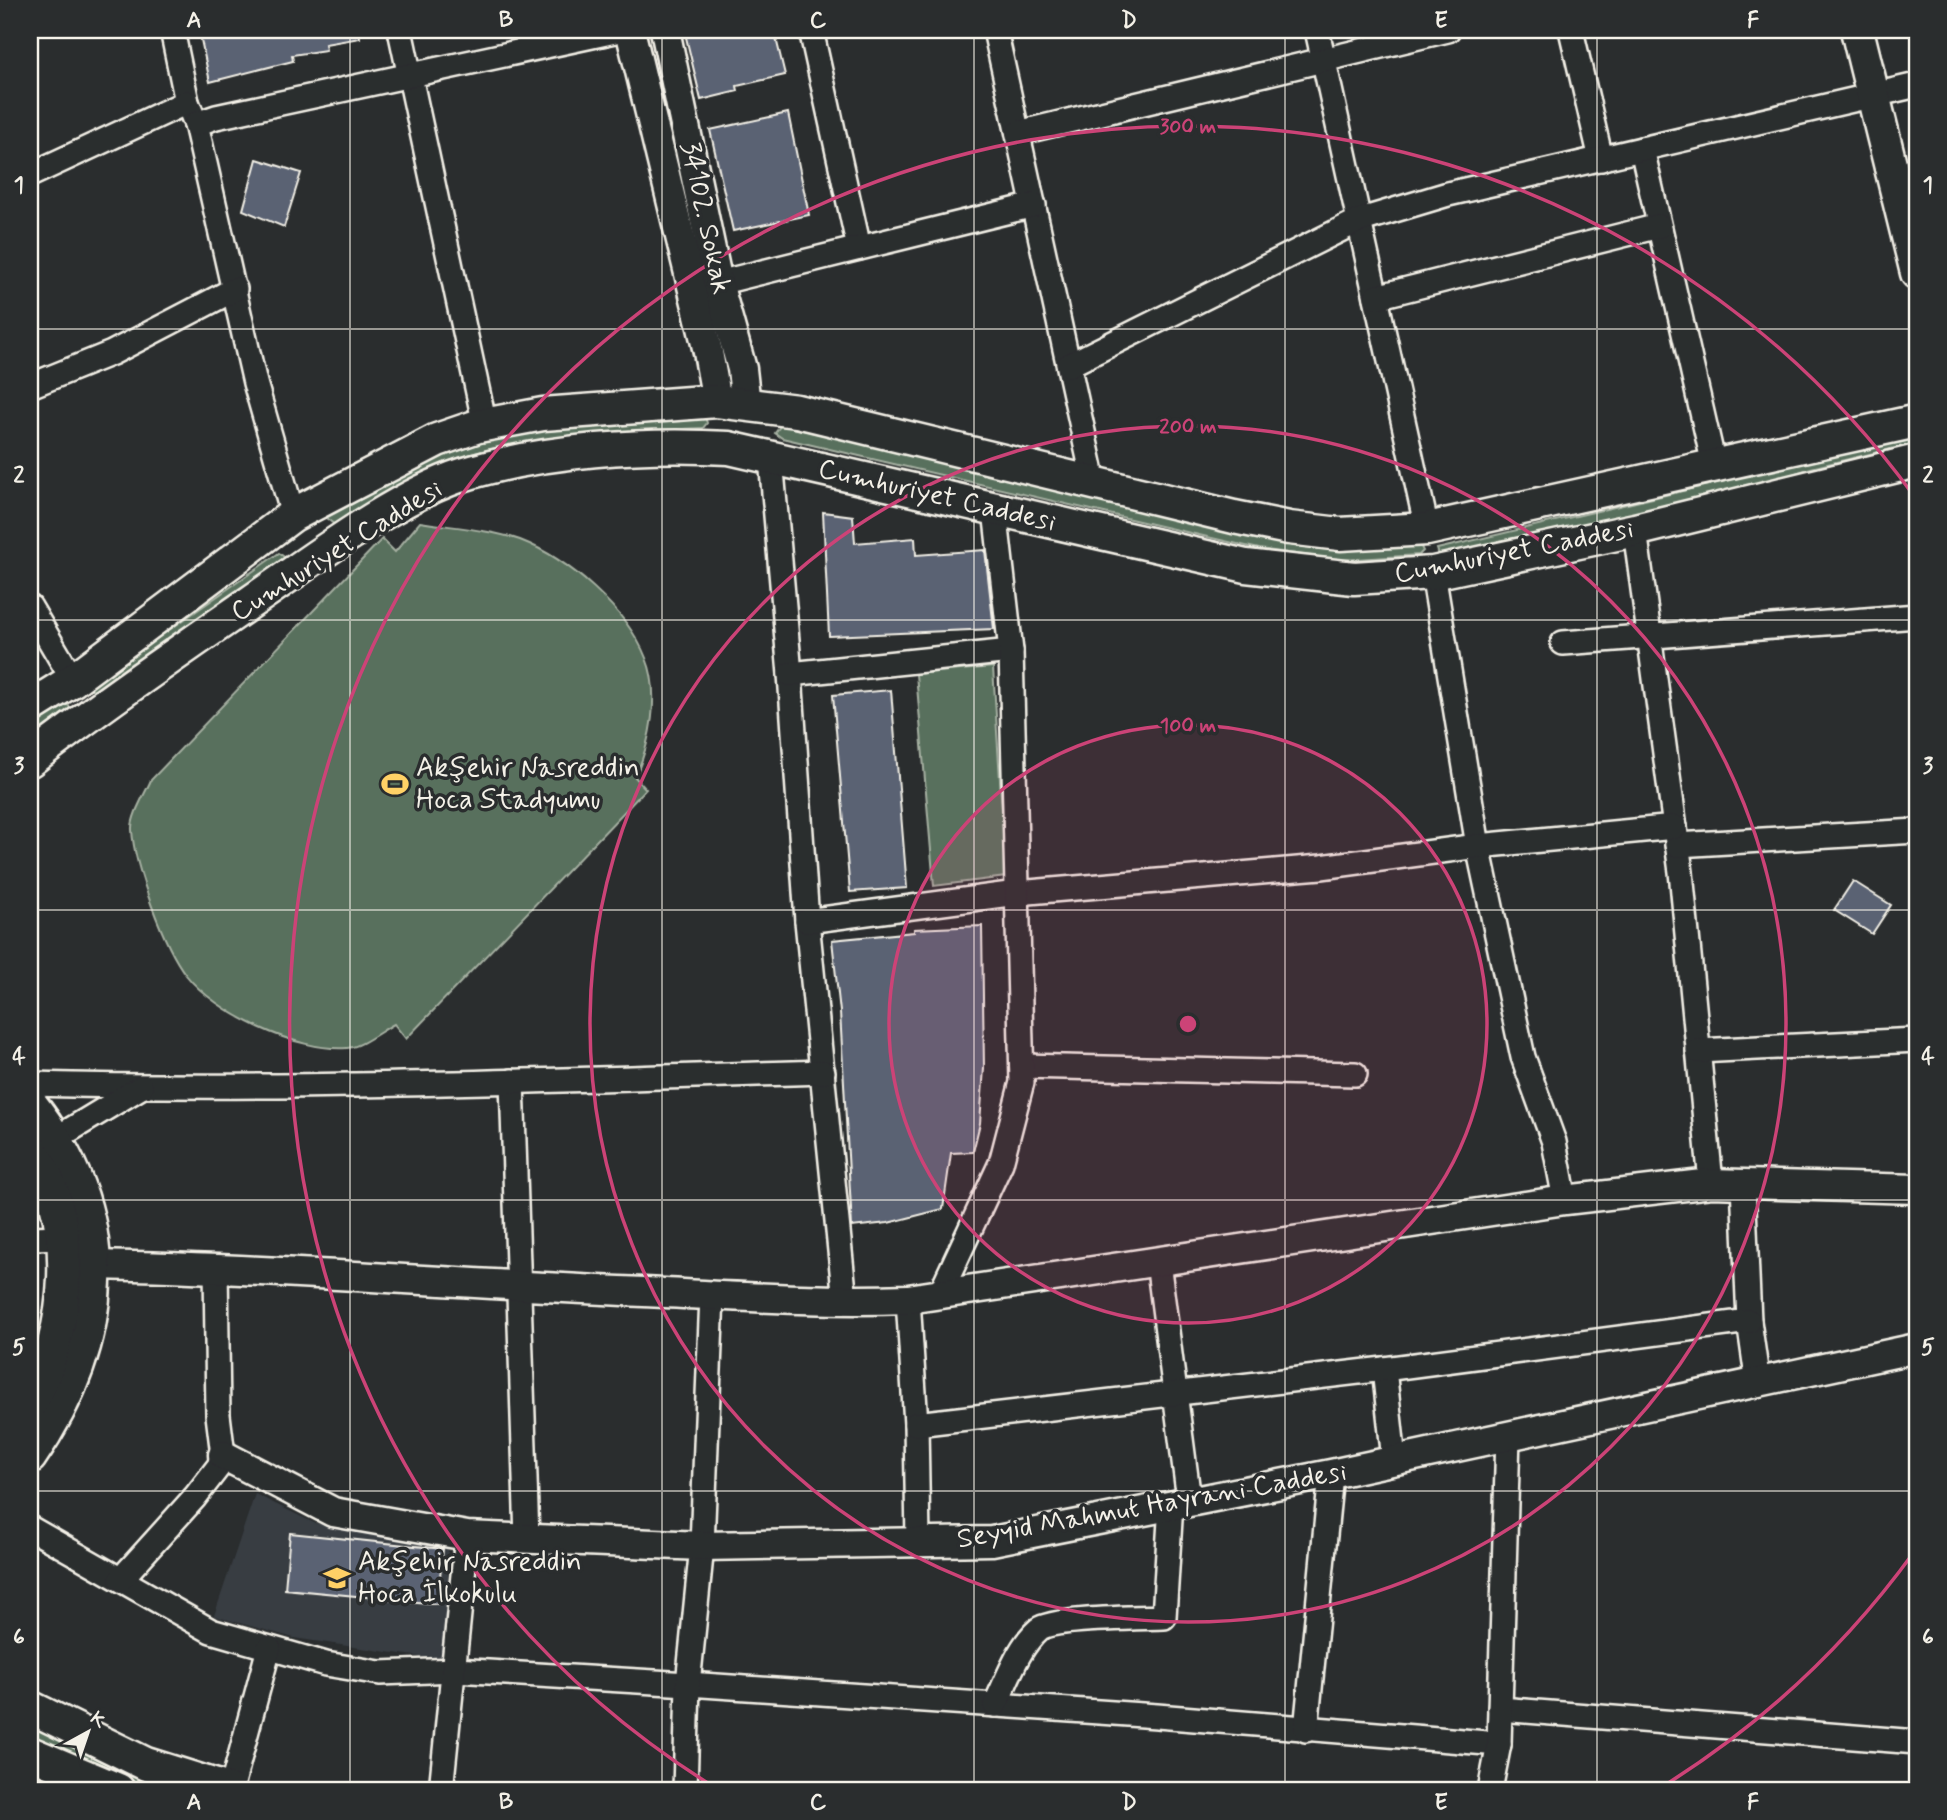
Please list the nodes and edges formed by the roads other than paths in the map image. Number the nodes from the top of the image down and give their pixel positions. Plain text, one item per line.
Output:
1 (172, 30) edge
2 (400, 30) edge
3 (620, 30) edge
4 (630, 30) edge
5 (665, 30) edge
6 (811, 30) edge
7 (995, 30) edge
8 (1317, 30) edge
9 (1448, 30) edge
10 (1571, 30) edge
11 (1857, 30) edge
12 (1324, 60) junction
13 (409, 75) junction
14 (1917, 85) edge
15 (1872, 96) junction
16 (187, 102) junction
17 (196, 124) junction
18 (1018, 133) junction
19 (1642, 149) junction
20 (1601, 159) junction
21 (30, 175) edge
22 (1034, 205) junction
23 (1358, 220) junction
24 (1659, 226) junction
25 (859, 248) junction
26 (1917, 273) edge
27 (718, 283) junction
28 (235, 289) junction
29 (1376, 297) junction
30 (1069, 365) junction
31 (30, 386) edge
32 (732, 403) junction
33 (1917, 421) edge
34 (485, 425) junction
35 (757, 455) junction
36 (1917, 461) edge
37 (1714, 466) junction
38 (1091, 484) junction
39 (995, 510) junction
40 (293, 515) junction
41 (1427, 529) junction
42 (1635, 530) junction
43 (321, 553) junction
44 (1433, 573) junction
45 (30, 607) edge
46 (1917, 617) edge
47 (1649, 635) junction
48 (1563, 643) dead end
49 (1011, 651) junction
50 (790, 674) junction
51 (73, 680) junction
52 (30, 707) edge
53 (94, 711) junction
54 (30, 760) edge
55 (1917, 831) edge
56 (1676, 836) junction
57 (1478, 846) junction
58 (1017, 894) junction
59 (807, 921) junction
60 (1917, 1040) edge
61 (1698, 1051) junction
62 (1022, 1066) junction
63 (823, 1072) junction
64 (1355, 1074) dead end
65 (512, 1081) junction
66 (30, 1084) edge
67 (141, 1087) junction
68 (30, 1103) edge
69 (37, 1148) edge
70 (1711, 1183) junction
71 (1743, 1183) junction
72 (1917, 1189) edge
73 (1565, 1200) junction
74 (64, 1237) junction
75 (30, 1238) edge
76 (1158, 1262) junction
77 (95, 1265) junction
78 (216, 1267) junction
79 (517, 1287) junction
80 (712, 1295) junction
81 (939, 1296) junction
82 (908, 1299) junction
83 (845, 1301) junction
84 (1749, 1321) junction
85 (1917, 1348) edge
86 (1384, 1369) junction
87 (1758, 1384) junction
88 (1174, 1395) junction
89 (30, 1405) edge
90 (916, 1424) junction
91 (1508, 1435) junction
92 (223, 1455) junction
93 (30, 1457) edge
94 (1394, 1460) junction
95 (1331, 1474) junction
96 (1180, 1502) junction
97 (30, 1528) edge
98 (467, 1536) junction
99 (527, 1539) junction
100 (918, 1541) junction
101 (702, 1546) junction
102 (121, 1579) junction
103 (270, 1648) junction
104 (455, 1670) junction
105 (688, 1684) junction
106 (995, 1705) junction
107 (30, 1706) edge
108 (1500, 1709) junction
109 (1307, 1730) junction
110 (1917, 1742) edge
111 (1499, 1744) junction
112 (30, 1754) edge
113 (118, 1790) edge
114 (230, 1790) edge
115 (441, 1790) edge
116 (685, 1790) edge
117 (1490, 1790) edge

1 - 16 street
2 - 13 street
3 - 13 street
4 - 32 street, 34102. Sokak
5 - 27 street, 34102. Sokak
6 - 25 street
7 - 18 street
8 - 12 street
9 - 12 street
10 - 20 street
11 - 15 main road
12 - 18 street
12 - 23 street
13 - 17 street
13 - 34 street
14 - 15 street
15 - 19 street
15 - 26 main road
16 - 17 street
16 - 21 street
17 - 28 street
18 - 22 street
19 - 20 street
19 - 24 street
20 - 23 street
22 - 25 street
22 - 30 street
23 - 29 street
23 - 30 street
24 - 29 street
24 - 37 street
25 - 27 street
27 - 32 street, 34102. Sokak
28 - 31 street
28 - 40 street
29 - 41 street
30 - 38 street
32 - 34 main road, Cumhuriyet Caddesi
32 - 35 main road
32 - 38 main road, Cumhuriyet Caddesi
33 - 37 main road, Cumhuriyet Caddesi
34 - 40 main road, Cumhuriyet Caddesi
35 - 39 main road, Cumhuriyet Caddesi
35 - 43 main road, Cumhuriyet Caddesi
35 - 50 street
36 - 42 main road, Cumhuriyet Caddesi
37 - 41 main road, Cumhuriyet Caddesi
38 - 41 main road, Cumhuriyet Caddesi
39 - 44 main road, Cumhuriyet Caddesi
39 - 49 street
40 - 43 main road
40 - 51 main road, Cumhuriyet Caddesi
41 - 44 main road
42 - 44 main road, Cumhuriyet Caddesi
42 - 47 street
43 - 53 main road, Cumhuriyet Caddesi
44 - 57 street
45 - 51 street
46 - 47 street
47 - 48 street
47 - 56 street
49 - 50 street
49 - 58 street
50 - 59 street
51 - 52 main road, Cumhuriyet Caddesi
51 - 53 main road
53 - 54 main road, Cumhuriyet Caddesi
55 - 56 street
56 - 57 street
56 - 61 street
57 - 58 street
57 - 73 street
58 - 59 street
58 - 62 street
59 - 63 street
60 - 61 street
61 - 70 street
62 - 64 street
62 - 81 street
63 - 65 street
63 - 83 street
65 - 67 street
65 - 79 street
66 - 67 street
67 - 69 street
68 - 69 main road
69 - 74 main road
69 - 77 main road
70 - 71 street
70 - 73 street
71 - 72 street
71 - 84 street
73 - 76 street
74 - 75 street
74 - 89 main road
76 - 81 street
76 - 88 street
77 - 78 street
77 - 93 main road
78 - 79 street
78 - 92 street
79 - 80 street
79 - 99 street
80 - 83 street
80 - 101 street
81 - 82 street
82 - 83 street
82 - 90 street
84 - 86 street
84 - 87 street
85 - 87 street, Seyyid Mahmut Hayrani Caddesi
86 - 88 street
86 - 94 street
87 - 91 street, Seyyid Mahmut Hayrani Caddesi
88 - 90 street
88 - 96 street
90 - 100 street
91 - 94 street, Seyyid Mahmut Hayrani Caddesi
91 - 108 street
92 - 98 street, Seyyid Mahmut Hayrani Caddesi
92 - 102 street
94 - 95 street, Seyyid Mahmut Hayrani Caddesi
95 - 96 street, Seyyid Mahmut Hayrani Caddesi
95 - 109 street
96 - 100 street, Seyyid Mahmut Hayrani Caddesi
96 - 106 street
97 - 102 street
98 - 99 street, Seyyid Mahmut Hayrani Caddesi
98 - 104 street
99 - 101 street, Seyyid Mahmut Hayrani Caddesi
100 - 101 street, Seyyid Mahmut Hayrani Caddesi
101 - 105 street
102 - 103 street
103 - 104 street
103 - 114 street
104 - 105 street
104 - 115 street
105 - 106 street
105 - 116 street
106 - 109 street
107 - 114 main road
108 - 110 street
108 - 111 street
109 - 111 street
111 - 117 street
112 - 113 main road

